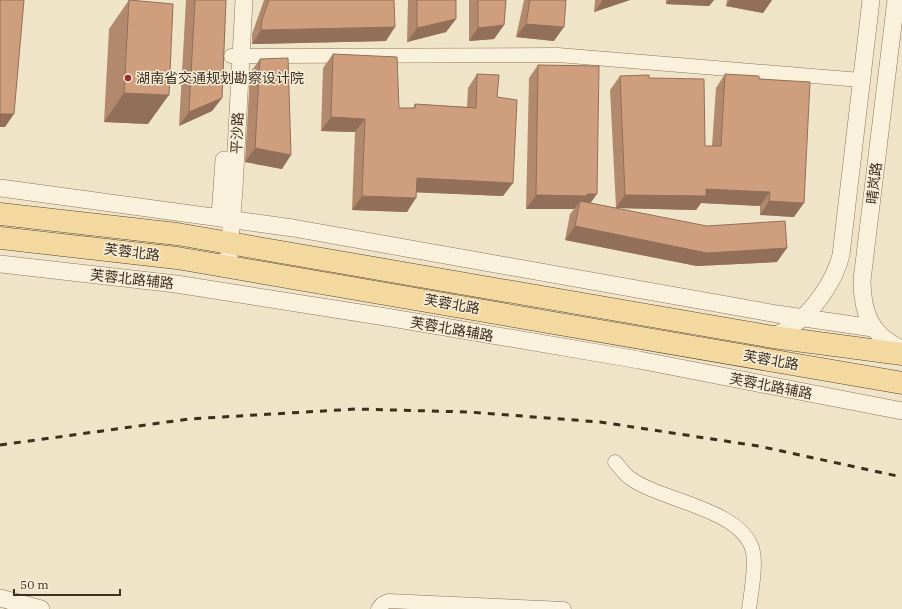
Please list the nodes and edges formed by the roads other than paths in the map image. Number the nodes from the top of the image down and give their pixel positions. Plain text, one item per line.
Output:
1 (234, 0) edge
2 (244, 0) edge
3 (871, 0) edge
4 (896, 0) edge
5 (236, 56) junction
6 (861, 80) junction
7 (0, 188) edge
8 (45, 194) junction
9 (0, 214) edge
10 (43, 218) junction
11 (225, 218) junction
12 (0, 238) edge
13 (224, 242) junction
14 (0, 264) edge
15 (222, 266) junction
16 (525, 269) junction
17 (520, 292) junction
18 (803, 318) junction
19 (873, 328) junction
20 (773, 336) junction
21 (902, 350) edge
22 (902, 354) edge
23 (874, 378) junction
24 (902, 383) edge
25 (902, 396) edge
26 (902, 411) edge
27 (616, 462) dead end
28 (0, 598) edge
29 (37, 608) edge
30 (378, 609) edge
31 (564, 609) edge
32 (749, 609) edge

1 - 5 street, 平沙路
2 - 5 street, 平沙路
3 - 6 street, 晴岚路
4 - 19 street, 晴岚路
5 - 6 street
5 - 11 street, 平沙路
6 - 18 street, 晴岚路
7 - 8 street
8 - 10 street
8 - 11 street
9 - 10 main road, 芙蓉北路
10 - 13 main road, 芙蓉北路
11 - 13 street, 平沙路
11 - 16 street
12 - 15 main road, 芙蓉北路
13 - 15 street, 平沙路
13 - 17 main road, 芙蓉北路
14 - 26 street, 芙蓉北路辅路
15 - 23 main road, 芙蓉北路
16 - 17 street
16 - 18 street
17 - 20 main road, 芙蓉北路
18 - 19 street
18 - 20 street, 晴岚路
19 - 21 street, 晴岚路
20 - 22 main road, 芙蓉北路
23 - 24 main road, 芙蓉北路
23 - 25 main road
27 - 32 street
28 - 29 street
30 - 31 street

